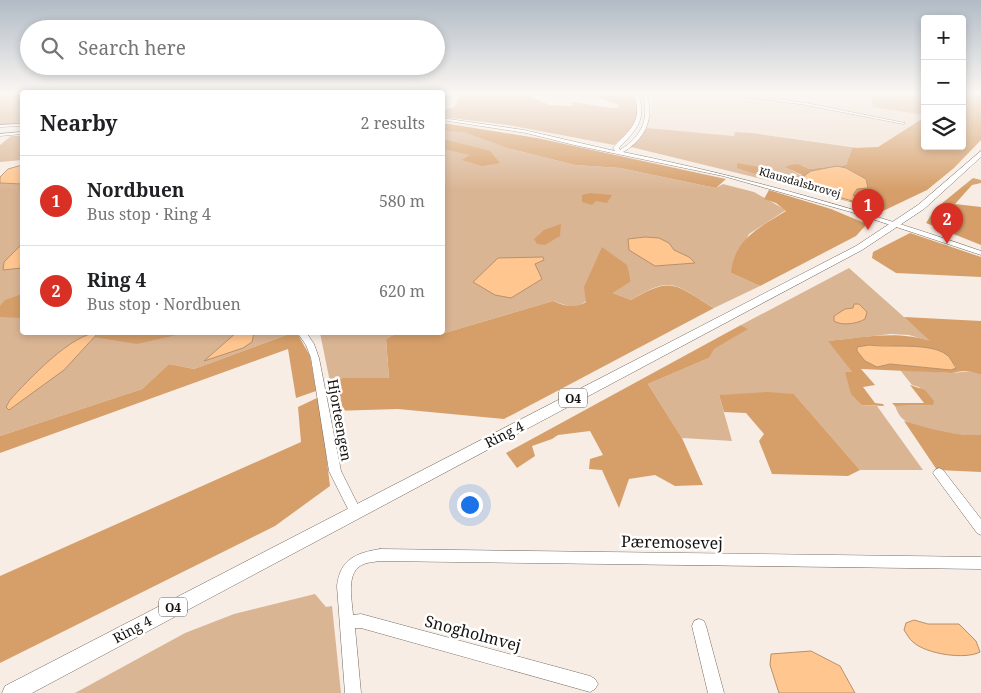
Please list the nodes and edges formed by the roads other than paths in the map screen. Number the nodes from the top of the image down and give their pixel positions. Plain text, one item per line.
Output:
1 (15, 125) edge
2 (485, 125) edge
3 (637, 125) edge
4 (645, 125) edge
5 (0, 126) edge
6 (20, 133) edge
7 (0, 136) edge
8 (620, 150) junction
9 (981, 153) edge
10 (898, 224) junction
11 (981, 253) edge
12 (303, 335) edge
13 (939, 473) dead end
14 (354, 511) junction
15 (981, 529) edge
16 (981, 563) edge
17 (347, 622) junction
18 (699, 626) dead end
19 (590, 684) dead end
20 (12, 693) edge
21 (353, 693) edge
22 (716, 693) edge

1 - 5 street
2 - 8 street, Klausdalsbrovej
3 - 8 street
4 - 8 street
6 - 7 street
8 - 10 street, Klausdalsbrovej
9 - 10 main road, Ring 4 / O4
10 - 11 street, Klausdalsbrovej
10 - 14 main road, Ring 4 / O4
12 - 14 street, Hjorteengen
13 - 15 street
14 - 20 main road, Ring 4 / O4
16 - 17 street, Pæremosevej
17 - 19 street, Snogholmvej
17 - 21 street
18 - 22 street

